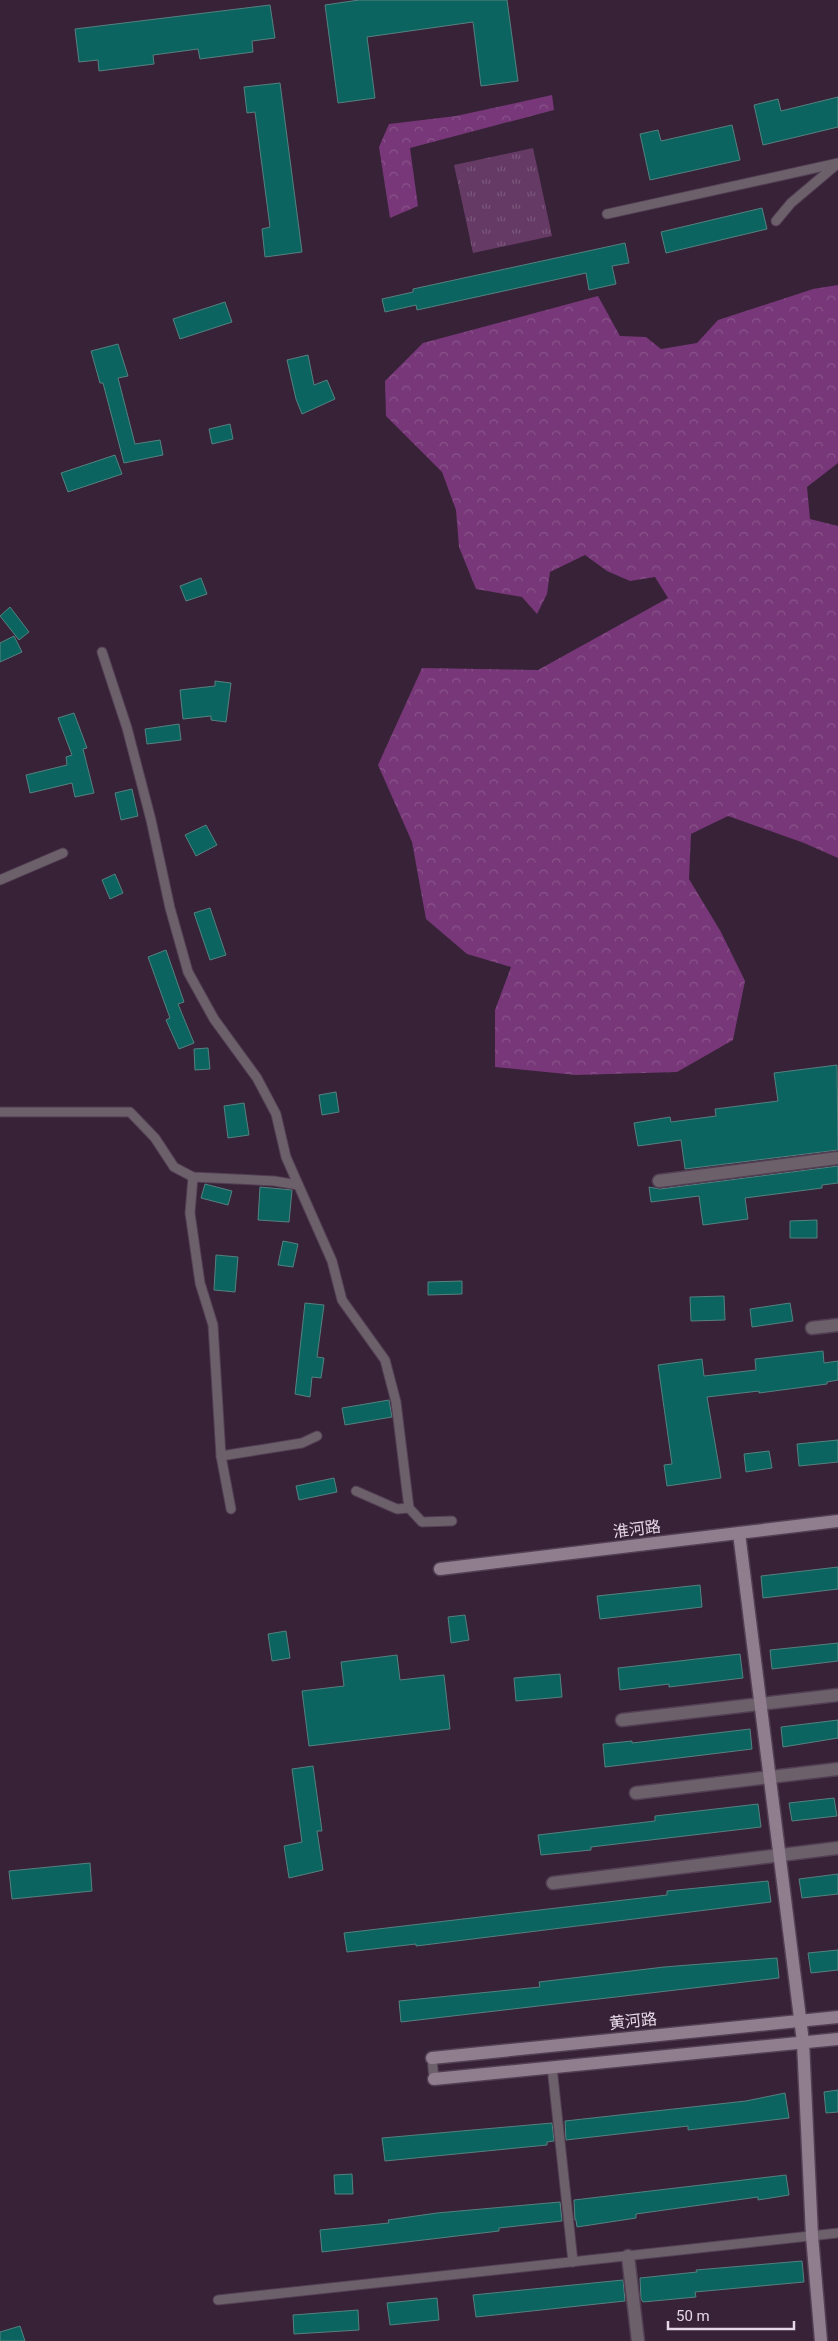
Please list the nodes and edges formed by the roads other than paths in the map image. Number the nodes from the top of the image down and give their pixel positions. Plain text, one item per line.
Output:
1 (838, 164) edge
2 (607, 214) dead end
3 (776, 221) dead end
4 (102, 652) dead end
5 (63, 853) dead end
6 (0, 880) edge
7 (0, 1112) edge
8 (838, 1158) edge
9 (193, 1177) junction
10 (659, 1181) dead end
11 (298, 1185) junction
12 (838, 1325) edge
13 (812, 1328) dead end
14 (318, 1436) dead end
15 (221, 1456) junction
16 (356, 1490) dead end
17 (409, 1508) junction
18 (231, 1509) dead end
19 (452, 1521) dead end
20 (838, 1521) edge
21 (740, 1534) junction
22 (440, 1569) dead end
23 (838, 1695) edge
24 (762, 1704) junction
25 (622, 1720) dead end
26 (838, 1769) edge
27 (771, 1777) junction
28 (636, 1793) dead end
29 (838, 1848) edge
30 (781, 1855) junction
31 (554, 1882) dead end
32 (838, 2017) edge
33 (801, 2021) junction
34 (838, 2039) edge
35 (803, 2042) junction
36 (432, 2058) joint
37 (552, 2067) junction
38 (434, 2079) joint
39 (838, 2233) edge
40 (812, 2236) junction
41 (628, 2256) junction
42 (573, 2262) junction
43 (218, 2300) dead end
44 (638, 2341) edge
45 (821, 2341) edge

1 - 2 lane
1 - 3 lane
4 - 11 lane
5 - 6 lane
7 - 9 lane
8 - 10 street
9 - 11 lane
9 - 15 lane
11 - 17 lane
12 - 13 street
14 - 15 lane
15 - 18 lane
16 - 17 lane
17 - 19 lane
20 - 21 street, 淮河路
21 - 22 street, 淮河路
21 - 24 street
23 - 24 street
24 - 25 street
24 - 27 street
26 - 27 street
27 - 28 street
27 - 30 street
29 - 30 street
30 - 31 street
30 - 33 street
32 - 33 street, 黄河路
33 - 35 street
33 - 36 street, 黄河路
34 - 35 street
35 - 37 street
35 - 40 street
36 - 38 lane
37 - 38 street
37 - 42 lane
39 - 40 lane
40 - 41 lane
40 - 45 street
41 - 42 lane
41 - 44 street
42 - 43 lane

